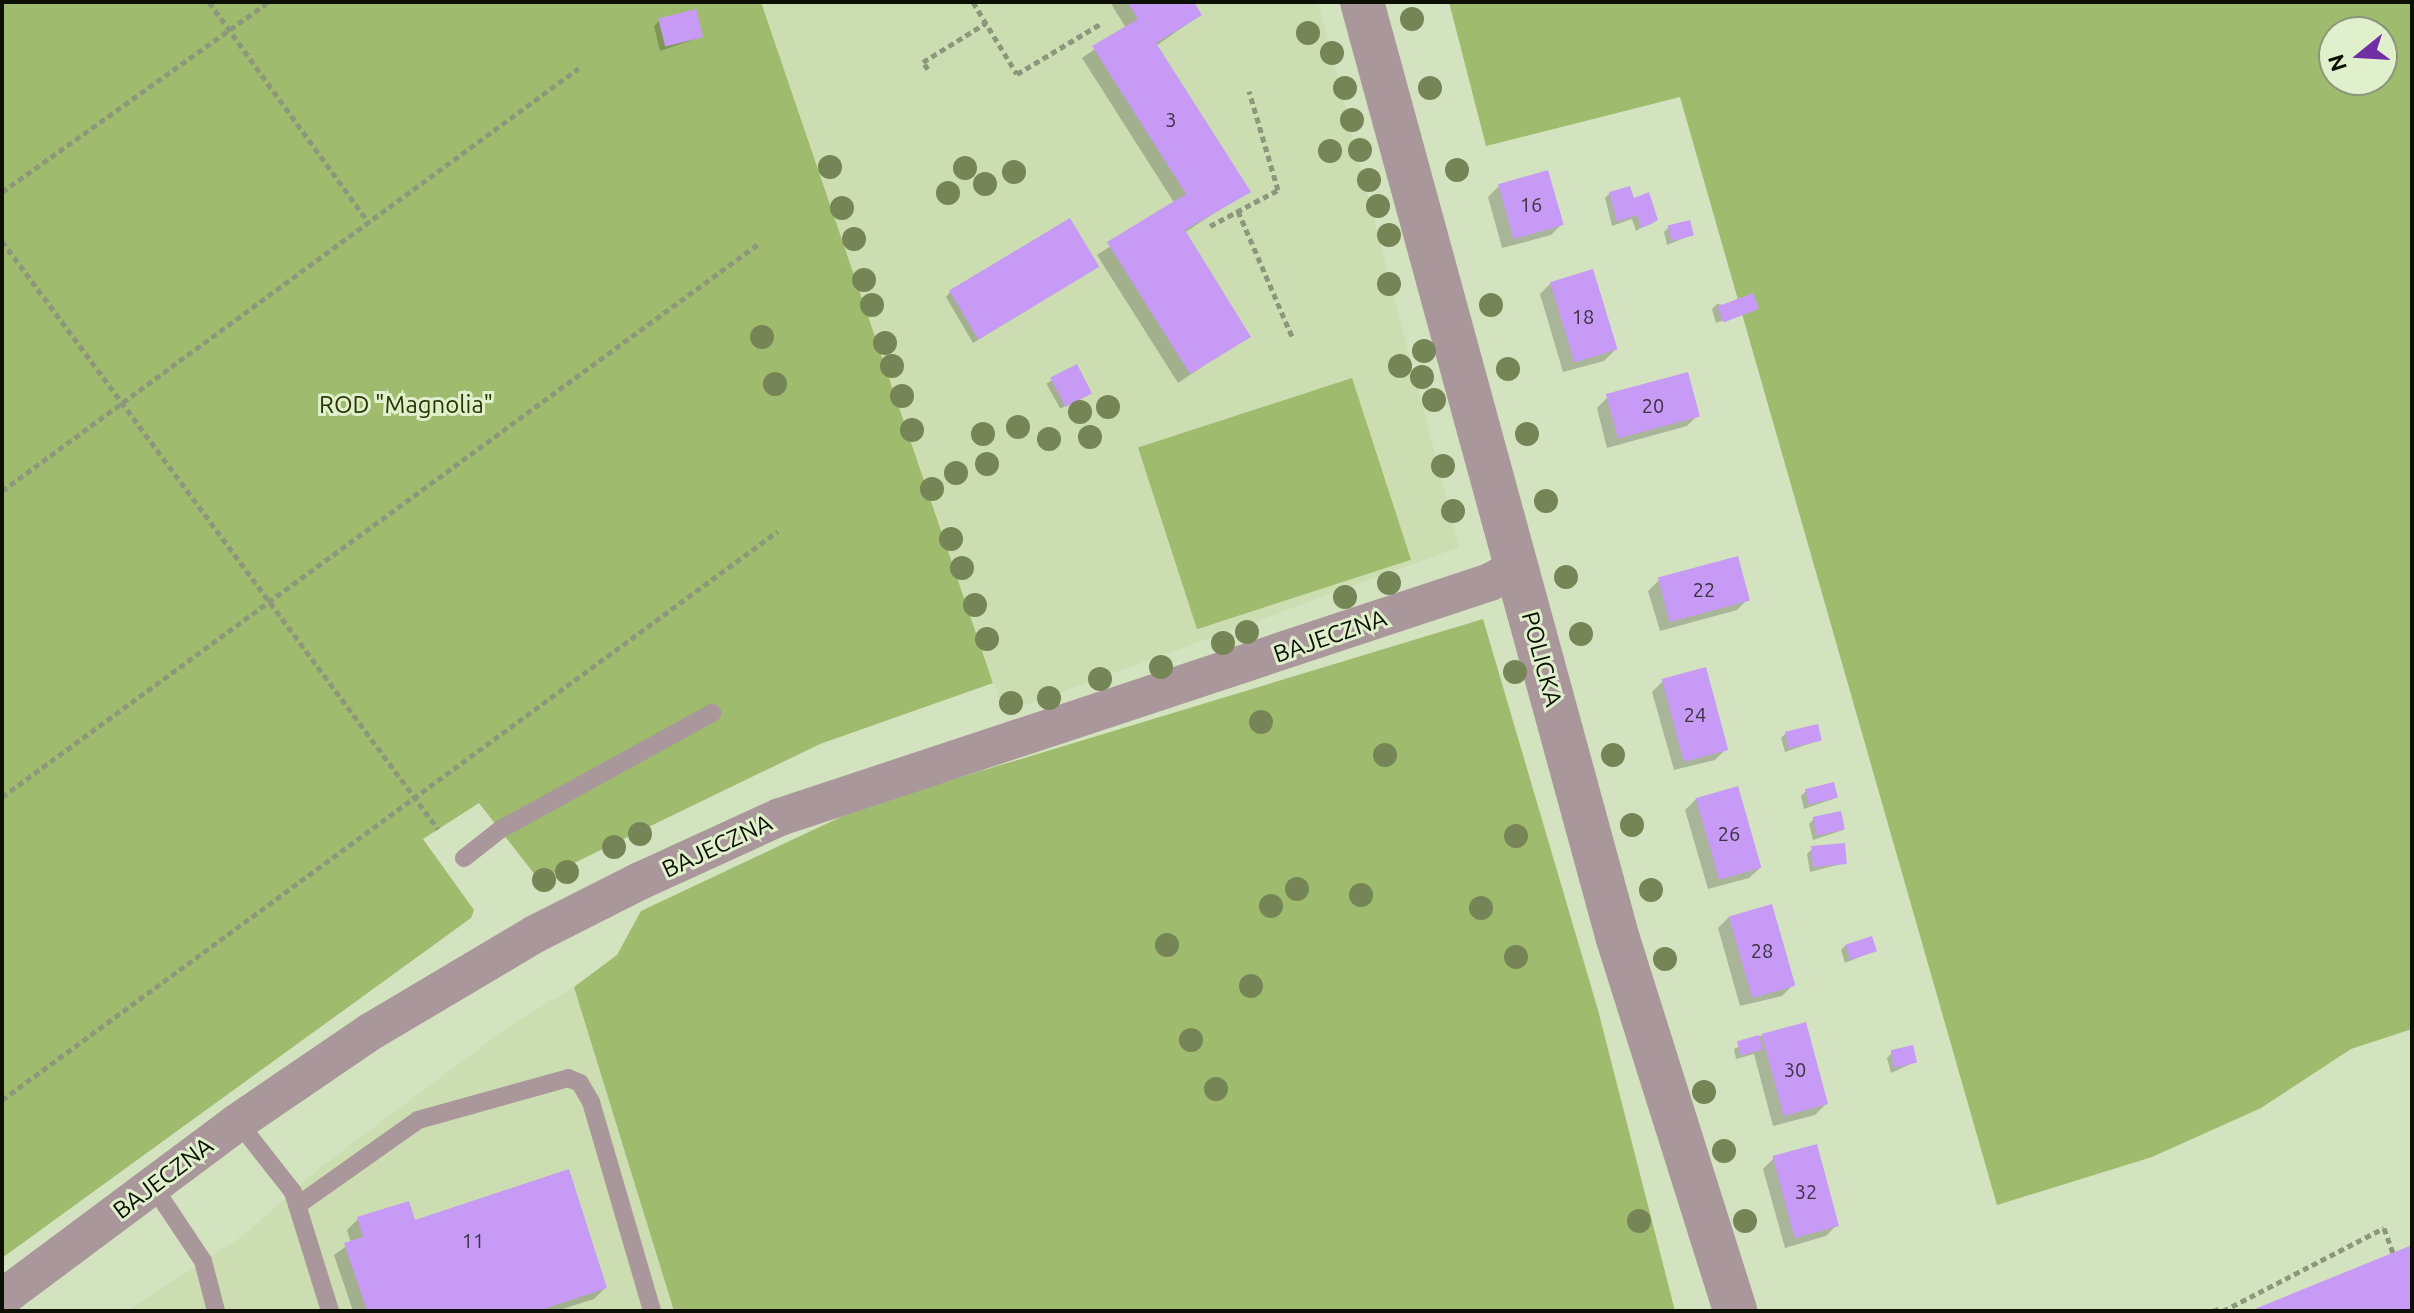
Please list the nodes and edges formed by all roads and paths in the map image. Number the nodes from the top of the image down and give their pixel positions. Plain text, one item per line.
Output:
1 (209, 2) edge
2 (268, 2) edge
3 (973, 2) edge
4 (1362, 2) edge
5 (986, 23) junction
6 (1102, 23) dead end
7 (230, 30) junction
8 (579, 68) dead end
9 (928, 69) dead end
10 (1249, 91) dead end
11 (2, 192) edge
12 (1238, 211) junction
13 (369, 223) junction
14 (1210, 226) dead end
15 (2, 241) edge
16 (761, 242) dead end
17 (1293, 339) dead end
18 (123, 403) junction
19 (2, 491) edge
20 (778, 531) dead end
21 (1517, 567) junction
22 (269, 600) junction
23 (712, 713) dead end
24 (2, 797) edge
25 (415, 800) junction
26 (438, 829) dead end
27 (464, 858) dead end
28 (2, 1100) edge
29 (238, 1122) junction
30 (153, 1186) junction
31 (298, 1205) junction
32 (2393, 1253) dead end
33 (2, 1298) edge
34 (2223, 1309) edge
35 (216, 1311) edge
36 (330, 1311) edge
37 (652, 1311) edge
38 (1735, 1311) edge
39 (2213, 1311) edge

1 - 7 path
2 - 7 path
3 - 5 path
4 - 21 street, POLICKA
5 - 6 path
5 - 9 path
7 - 11 path
7 - 13 path
8 - 13 path
10 - 12 path
12 - 14 path
12 - 17 path
13 - 18 path
15 - 18 path
16 - 22 path
18 - 19 path
18 - 22 path
20 - 25 path
21 - 29 street, BAJECZNA
21 - 38 street, POLICKA
22 - 24 path
22 - 25 path
23 - 27 lane
25 - 26 path
25 - 28 path
29 - 30 street, BAJECZNA
29 - 31 lane
30 - 33 street, BAJECZNA
30 - 35 lane
31 - 36 lane
31 - 37 lane
32 - 34 path
34 - 39 path

